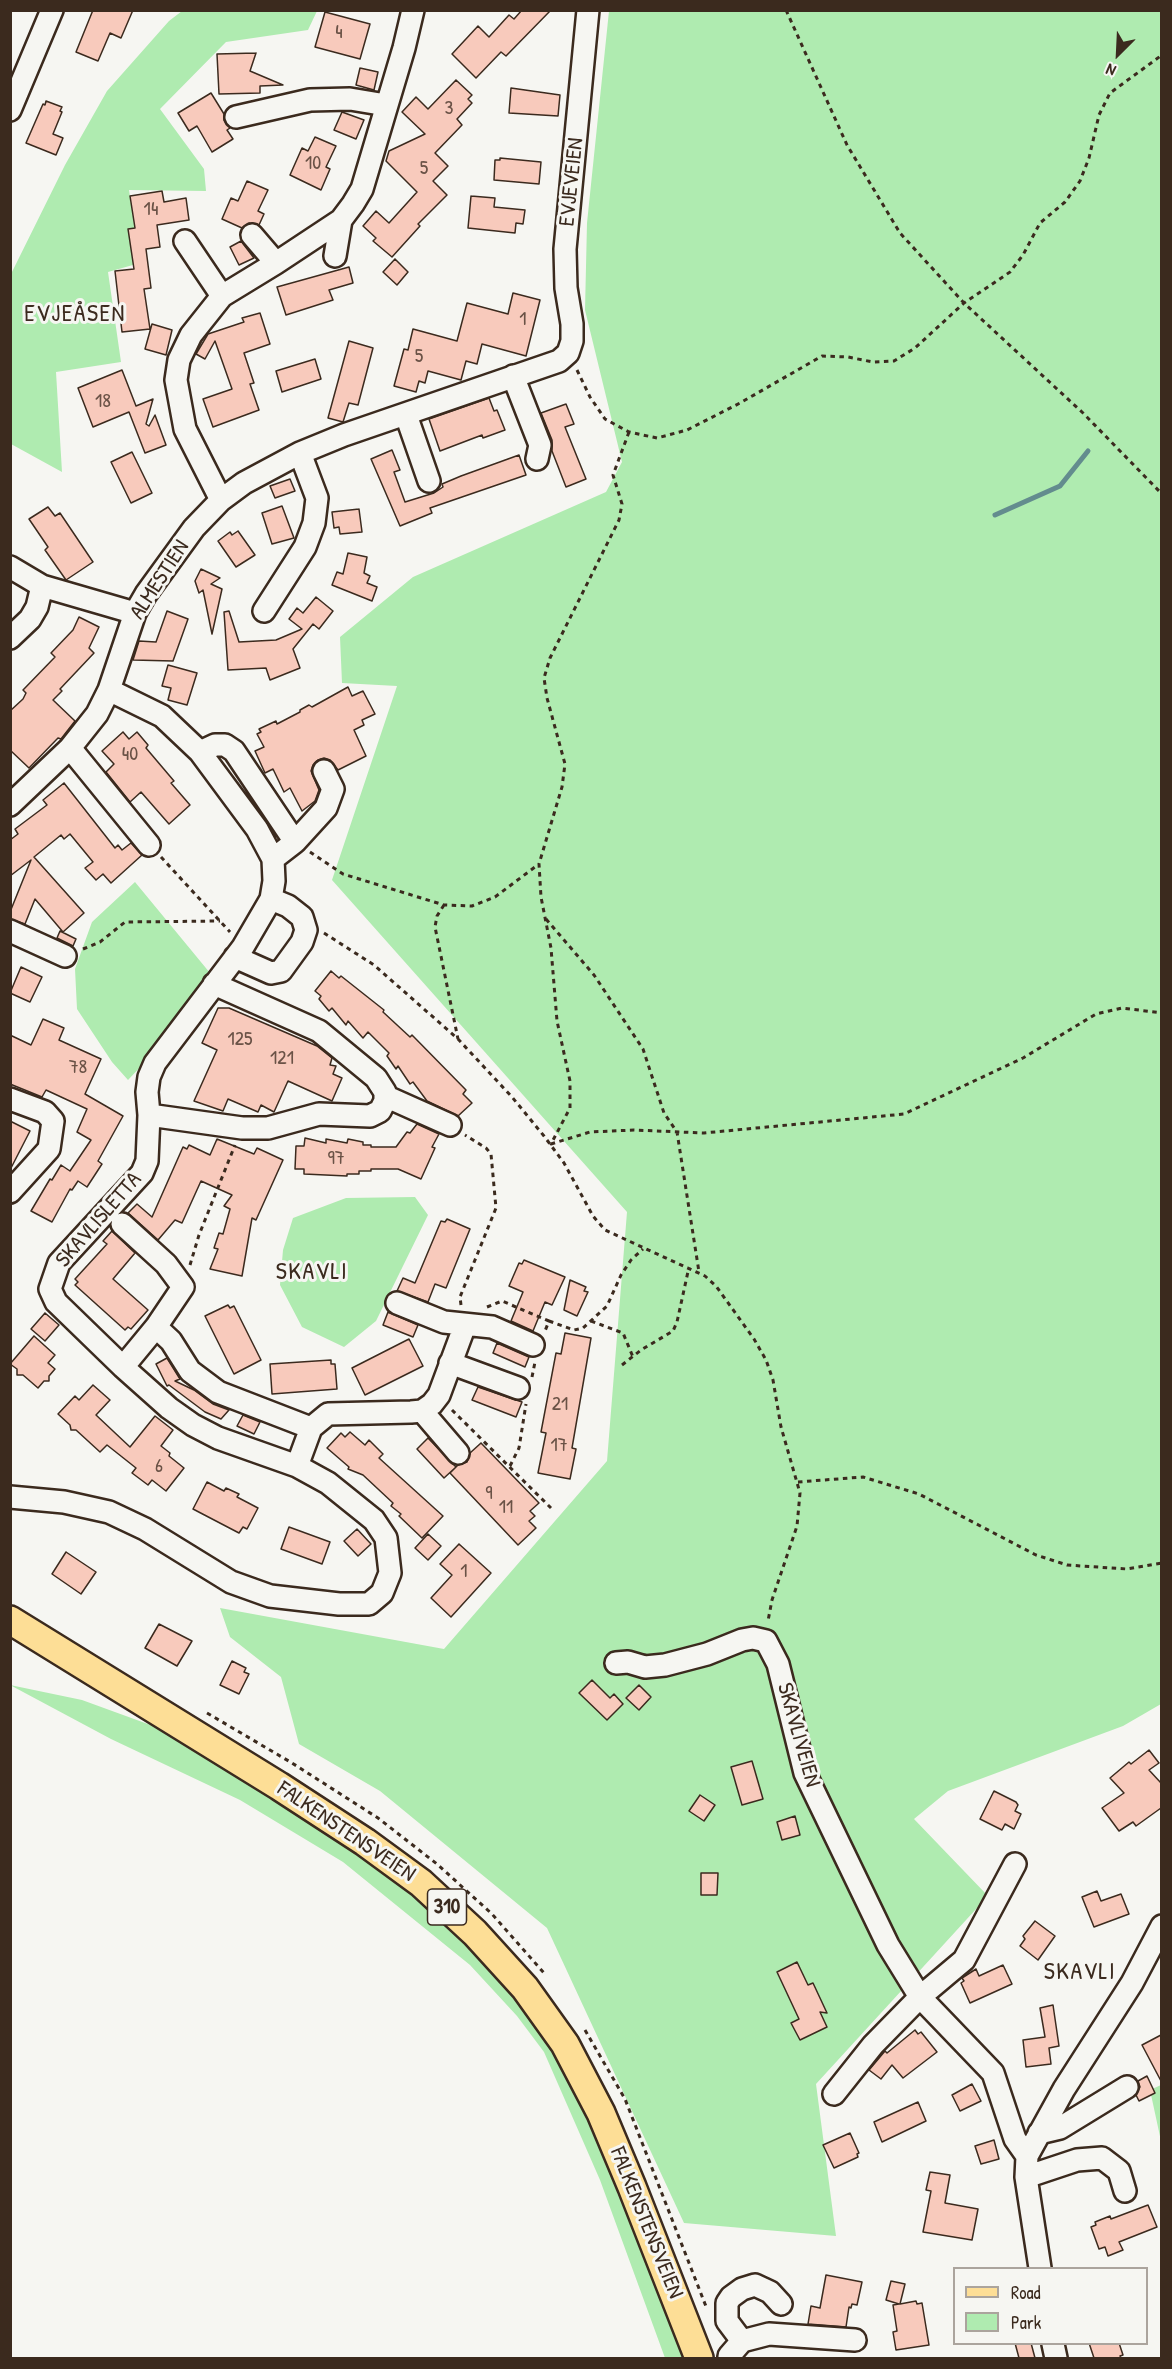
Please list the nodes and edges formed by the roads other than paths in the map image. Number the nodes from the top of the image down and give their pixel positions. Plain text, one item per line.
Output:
1 (52, 10) edge
2 (413, 10) edge
3 (588, 10) edge
4 (386, 105) junction
5 (10, 110) edge
6 (236, 117) dead end
7 (342, 220) junction
8 (252, 235) dead end
9 (185, 241) dead end
10 (335, 256) dead end
11 (276, 263) junction
12 (222, 296) junction
13 (568, 353) joint
14 (513, 375) junction
15 (406, 415) junction
16 (300, 453) junction
17 (537, 459) dead end
18 (429, 482) dead end
19 (222, 500) junction
20 (10, 567) edge
21 (42, 586) junction
22 (264, 611) dead end
23 (135, 613) junction
24 (10, 638) edge
25 (110, 690) junction
26 (70, 748) junction
27 (200, 752) junction
28 (324, 771) dead end
29 (10, 805) edge
30 (295, 842) junction
31 (149, 845) road end
32 (273, 859) junction
33 (271, 899) junction
34 (10, 931) edge
35 (239, 952) junction
36 (65, 956) road end
37 (214, 984) junction
38 (385, 1096) junction
39 (10, 1099) edge
40 (149, 1114) junction
41 (450, 1125) road end
42 (10, 1192) edge
43 (122, 1224) dead end
44 (397, 1303) dead end
45 (465, 1325) junction
46 (156, 1327) junction
47 (533, 1345) dead end
48 (450, 1364) junction
49 (123, 1367) junction
50 (518, 1388) dead end
51 (429, 1405) junction
52 (310, 1428) junction
53 (458, 1453) dead end
54 (297, 1466) junction
55 (10, 1497) edge
56 (10, 1620) edge
57 (616, 1663) dead end
58 (1015, 1864) dead end
59 (1161, 1926) edge
60 (920, 1997) junction
61 (1127, 2087) dead end
62 (834, 2094) dead end
63 (1039, 2133) junction
64 (1027, 2166) junction
65 (1125, 2191) dead end
66 (1040, 2267) edge
67 (781, 2304) dead end
68 (855, 2340) dead end
69 (699, 2358) edge

1 - 5 street
2 - 4 street
3 - 13 street, EVJEVEIEN
4 - 6 street
4 - 7 street
7 - 10 street
7 - 11 street
8 - 11 street
9 - 12 street
11 - 12 street
12 - 19 street
13 - 14 street, ALMESTIEN
14 - 15 street, ALMESTIEN
14 - 17 street
15 - 16 street, ALMESTIEN
15 - 18 street
16 - 19 street, ALMESTIEN
16 - 22 street
19 - 23 street, ALMESTIEN
20 - 21 street
21 - 23 street
21 - 24 street
23 - 25 street, ALMESTIEN
25 - 26 street, ALMESTIEN
25 - 27 street, SKAVLISLETTA
26 - 29 street, ALMESTIEN
26 - 31 street
27 - 30 street
27 - 32 street, SKAVLISLETTA
28 - 30 street
30 - 32 street
32 - 33 street, SKAVLISLETTA
33 - 35 street, SKAVLISLETTA
33 - 35 street
34 - 36 street
35 - 37 street, SKAVLISLETTA
37 - 38 street
37 - 40 street, SKAVLISLETTA
38 - 40 street
38 - 41 street
39 - 42 street
40 - 49 street, SKAVLISLETTA
43 - 46 street
44 - 45 street
45 - 47 street
45 - 48 street
46 - 49 street
46 - 52 street
48 - 50 street
48 - 51 street
49 - 54 street, SKAVLISLETTA
51 - 52 street
51 - 53 street
52 - 54 street
54 - 55 street, SKAVLISLETTA
56 - 69 main road, FALKENSTENSVEIEN / 310
57 - 60 street, SKAVLIVEIEN
58 - 60 street
59 - 63 street
60 - 62 street
60 - 64 street, SKAVLIVEIEN
61 - 63 street
63 - 64 street
64 - 65 street
64 - 66 street, SKAVLIVEIEN
67 - 68 street

